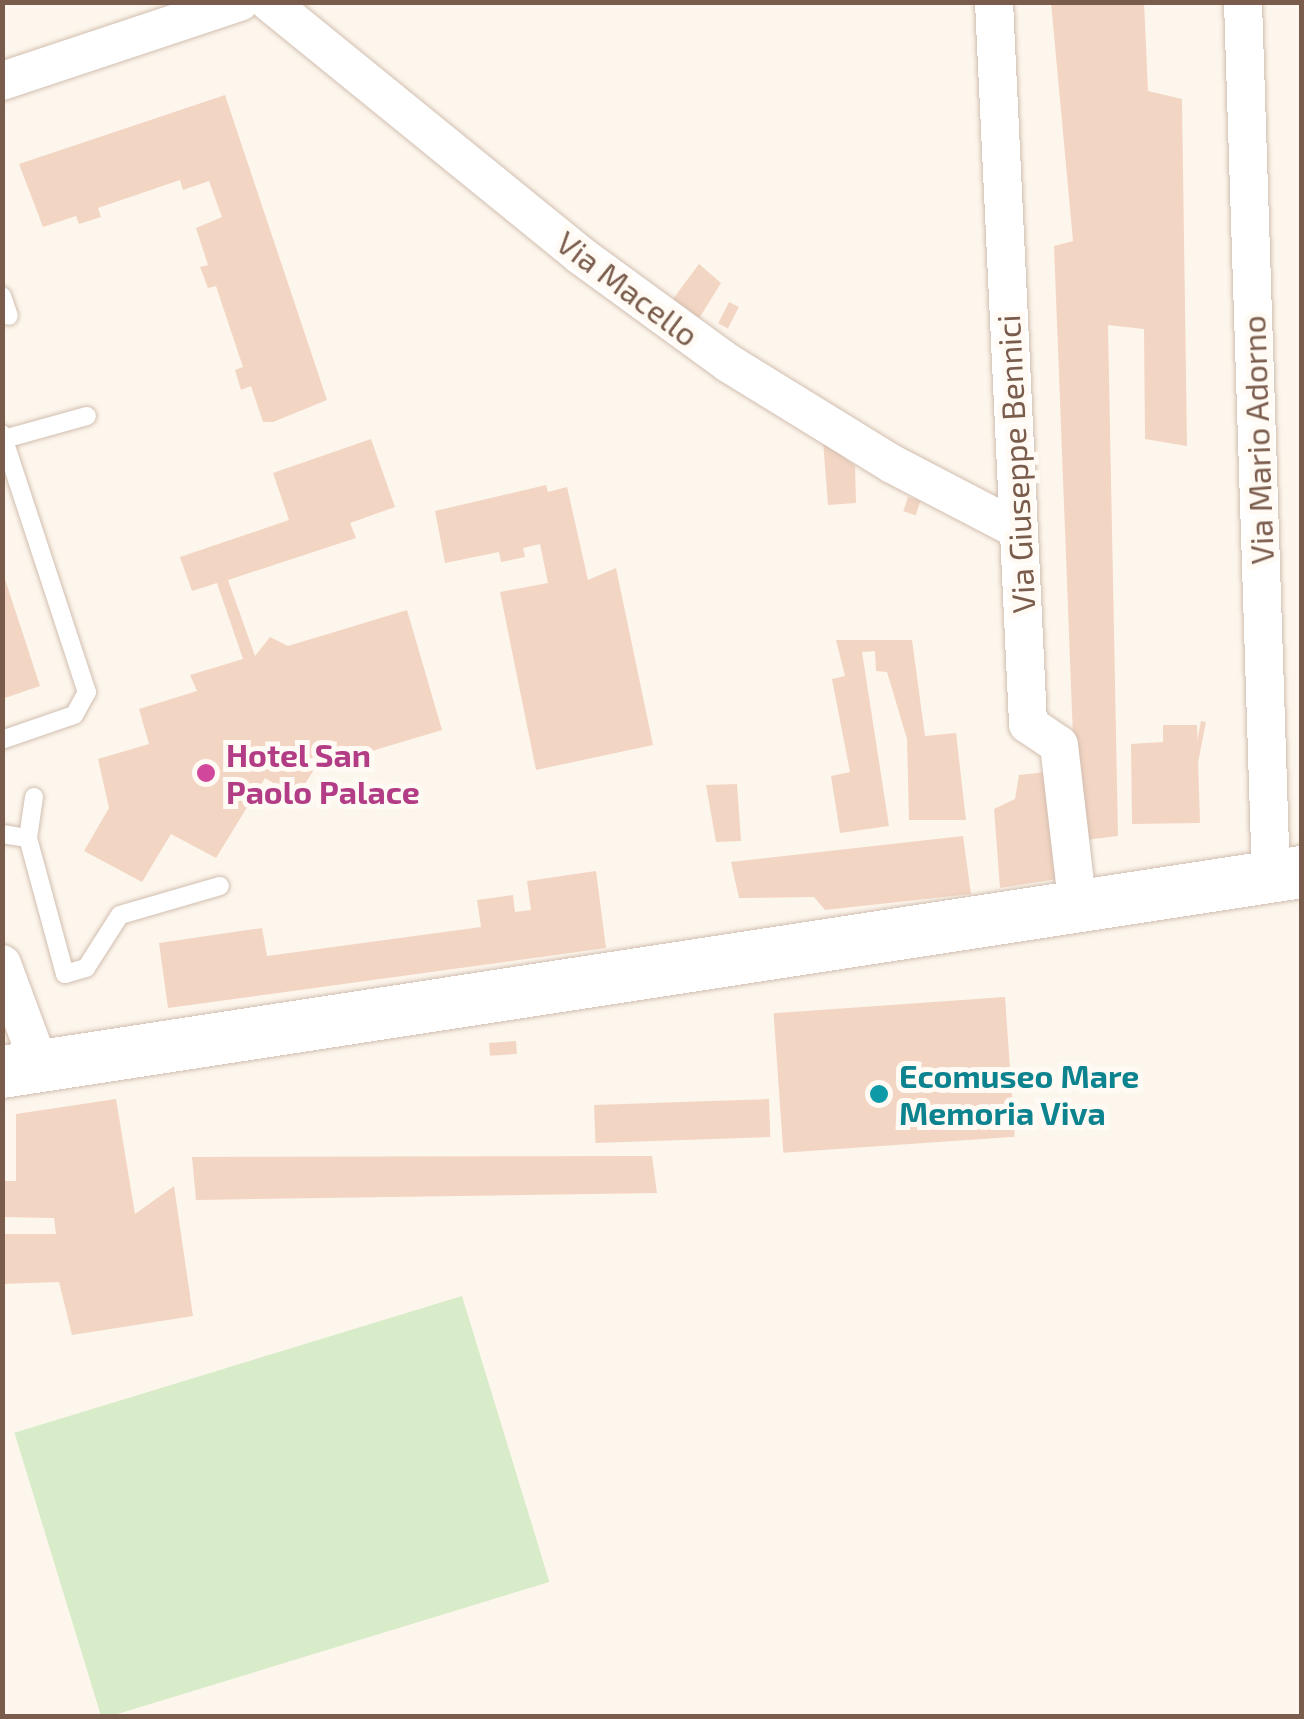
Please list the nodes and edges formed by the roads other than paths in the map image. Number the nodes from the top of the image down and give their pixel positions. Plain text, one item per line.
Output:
1 (240, 2) edge
2 (269, 2) edge
3 (994, 2) edge
4 (1243, 2) edge
5 (2, 81) edge
6 (2, 296) edge
7 (9, 316) dead end
8 (87, 416) dead end
9 (3, 437) edge
10 (1017, 529) junction
11 (2, 740) edge
12 (34, 796) dead end
13 (2, 834) edge
14 (28, 838) junction
15 (1290, 874) edge
16 (220, 886) dead end
17 (1078, 908) junction
18 (2, 964) edge
19 (21, 1070) edge

1 - 5 street
2 - 10 street, Via Macello
3 - 10 street, Via Giuseppe Bennici
4 - 15 street, Via Mario Adorno
6 - 7 lane
8 - 9 lane
9 - 11 lane
10 - 17 street, Via Giuseppe Bennici
12 - 14 lane
13 - 14 lane
14 - 16 lane
15 - 17 main road
17 - 19 main road
18 - 19 street

